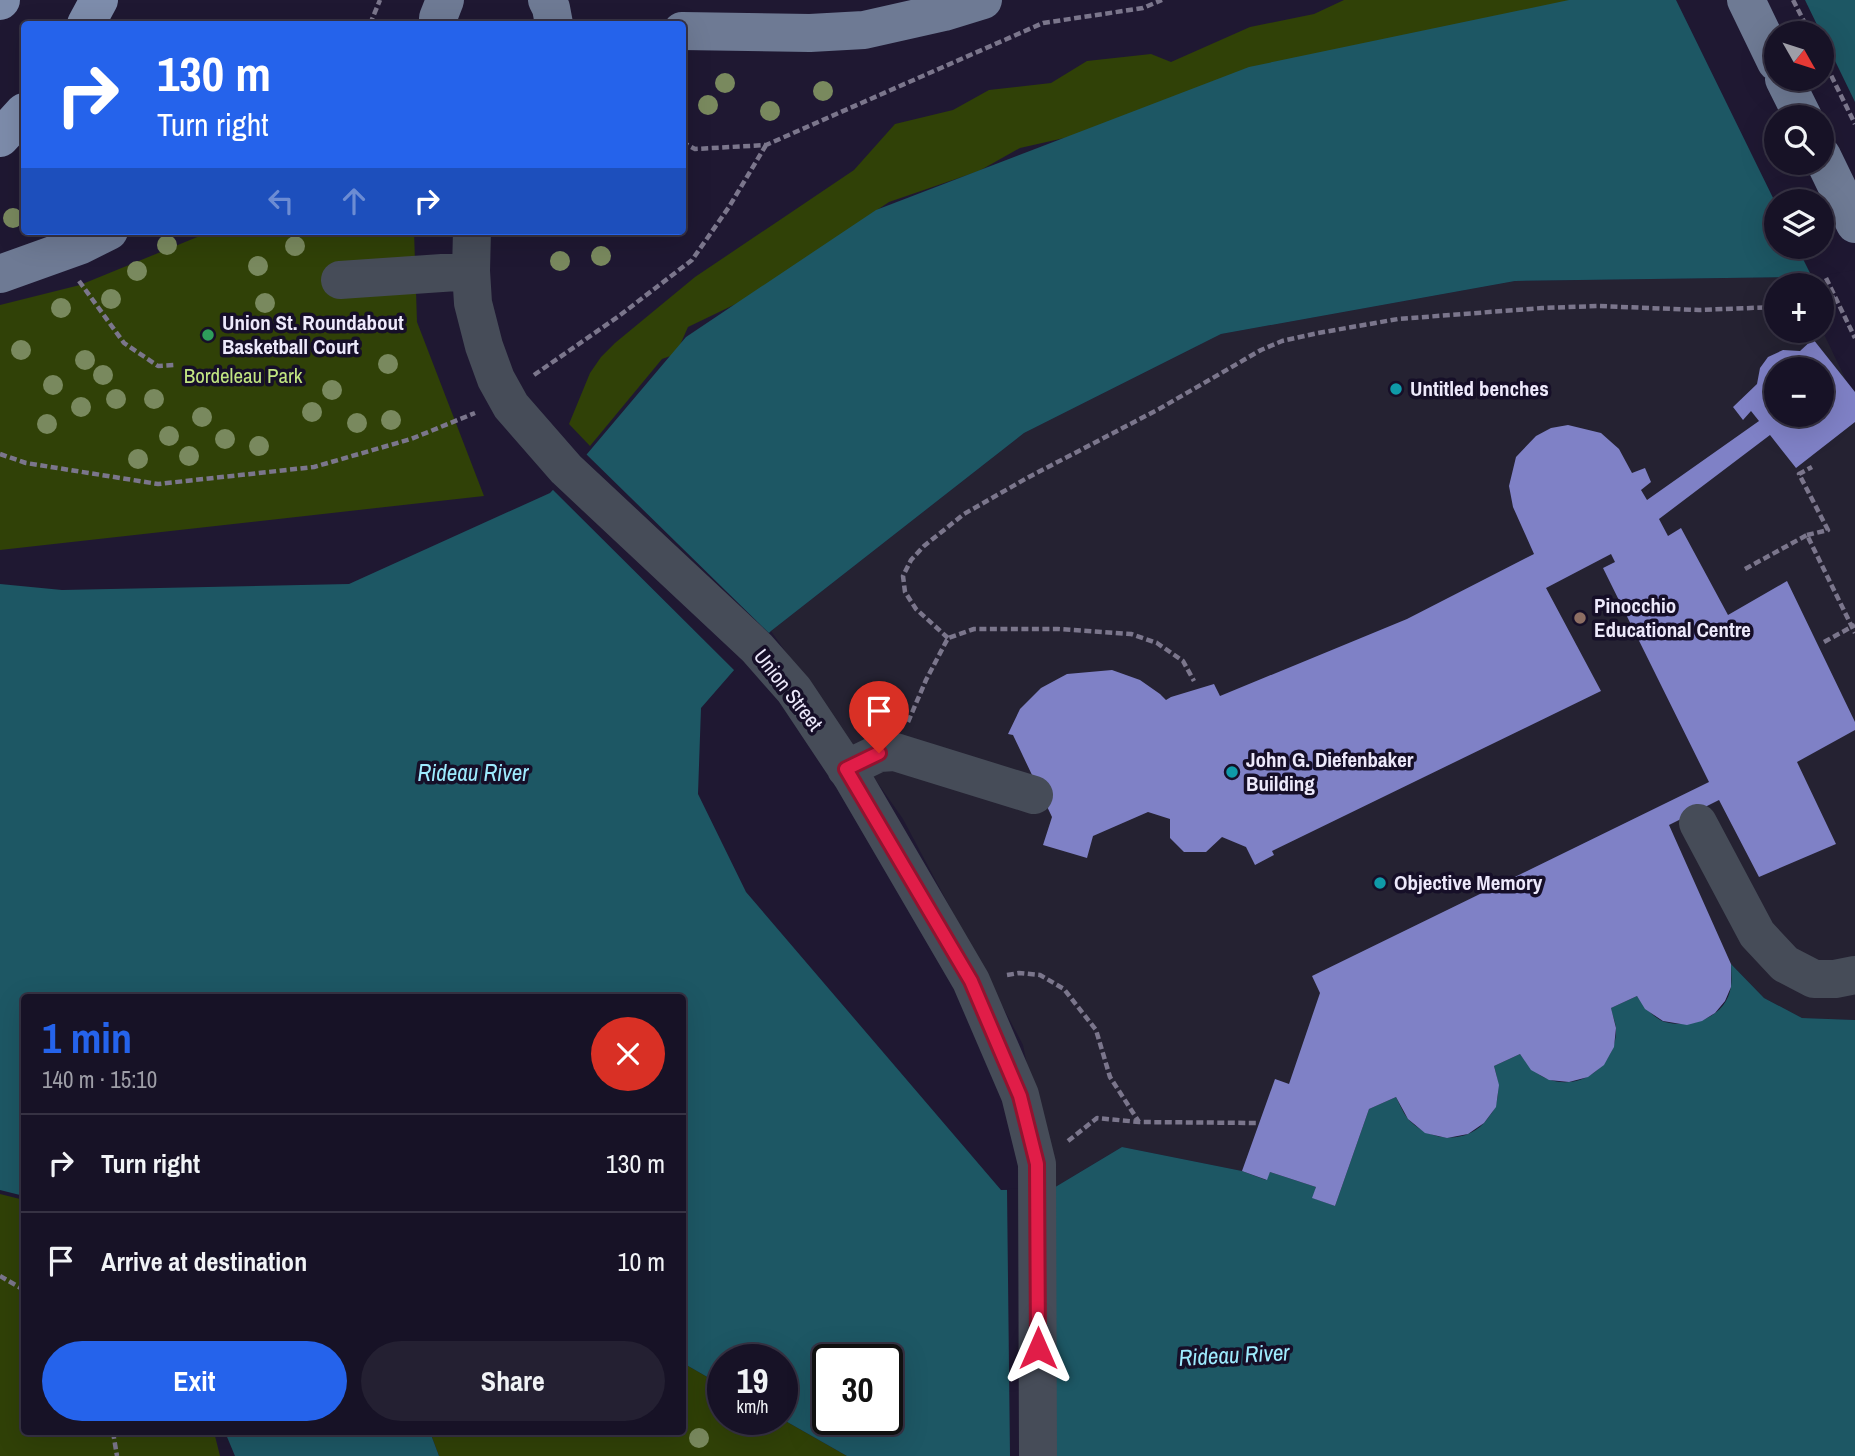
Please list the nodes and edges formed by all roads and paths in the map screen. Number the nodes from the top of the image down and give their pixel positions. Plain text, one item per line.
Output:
1 (99, 0) edge
2 (380, 0) edge
3 (445, 0) edge
4 (547, 0) edge
5 (983, 0) edge
6 (1162, 0) edge
7 (1746, 0) edge
8 (1793, 0) edge
9 (88, 21) edge
10 (371, 21) edge
11 (438, 21) edge
12 (553, 21) edge
13 (1804, 21) edge
14 (686, 31) edge
15 (1764, 37) edge
16 (1834, 81) edge
17 (21, 115) edge
18 (1855, 124) edge
19 (0, 138) edge
20 (686, 144) edge
21 (766, 145) junction
22 (1831, 175) edge
23 (1855, 224) edge
24 (101, 235) edge
25 (472, 235) edge
26 (471, 271) junction
27 (0, 274) edge
28 (76, 277) dead end
29 (340, 280) dead end
30 (1835, 297) edge
31 (1764, 307) edge
32 (1855, 338) edge
33 (174, 365) dead end
34 (524, 381) dead end
35 (482, 410) dead end
36 (0, 454) edge
37 (1812, 467) dead end
38 (1807, 535) junction
39 (1745, 569) dead end
40 (1853, 626) edge
41 (1855, 633) edge
42 (948, 638) junction
43 (1824, 642) dead end
44 (1194, 681) dead end
45 (895, 752) junction
46 (846, 769) junction
47 (1034, 795) dead end
48 (1698, 823) dead end
49 (1855, 975) edge
50 (971, 981) junction
51 (1139, 1122) junction
52 (1259, 1123) dead end
53 (1037, 1176) junction
54 (0, 1276) edge
55 (21, 1288) edge
56 (114, 1435) edge
57 (117, 1456) edge
58 (1038, 1456) edge

1 - 9 highway
2 - 10 path
3 - 11 main road
4 - 12 main road
5 - 14 main road
6 - 21 path
7 - 15 main road
8 - 13 path
16 - 18 path
17 - 19 highway
20 - 21 path
21 - 34 path
22 - 23 main road
24 - 27 main road
25 - 26 street, Union Street
26 - 29 street
26 - 46 street, Union Street
28 - 33 path
30 - 32 path
31 - 42 path
35 - 36 path
37 - 38 path
38 - 39 path
38 - 40 path
40 - 41 path
40 - 43 path
42 - 44 path
42 - 45 path
45 - 46 street
45 - 47 street
46 - 50 street, Union Street
48 - 49 street
50 - 51 path
50 - 53 street, Union Street
51 - 52 path
51 - 53 path
53 - 58 street, Union Street
54 - 55 path
56 - 57 path

